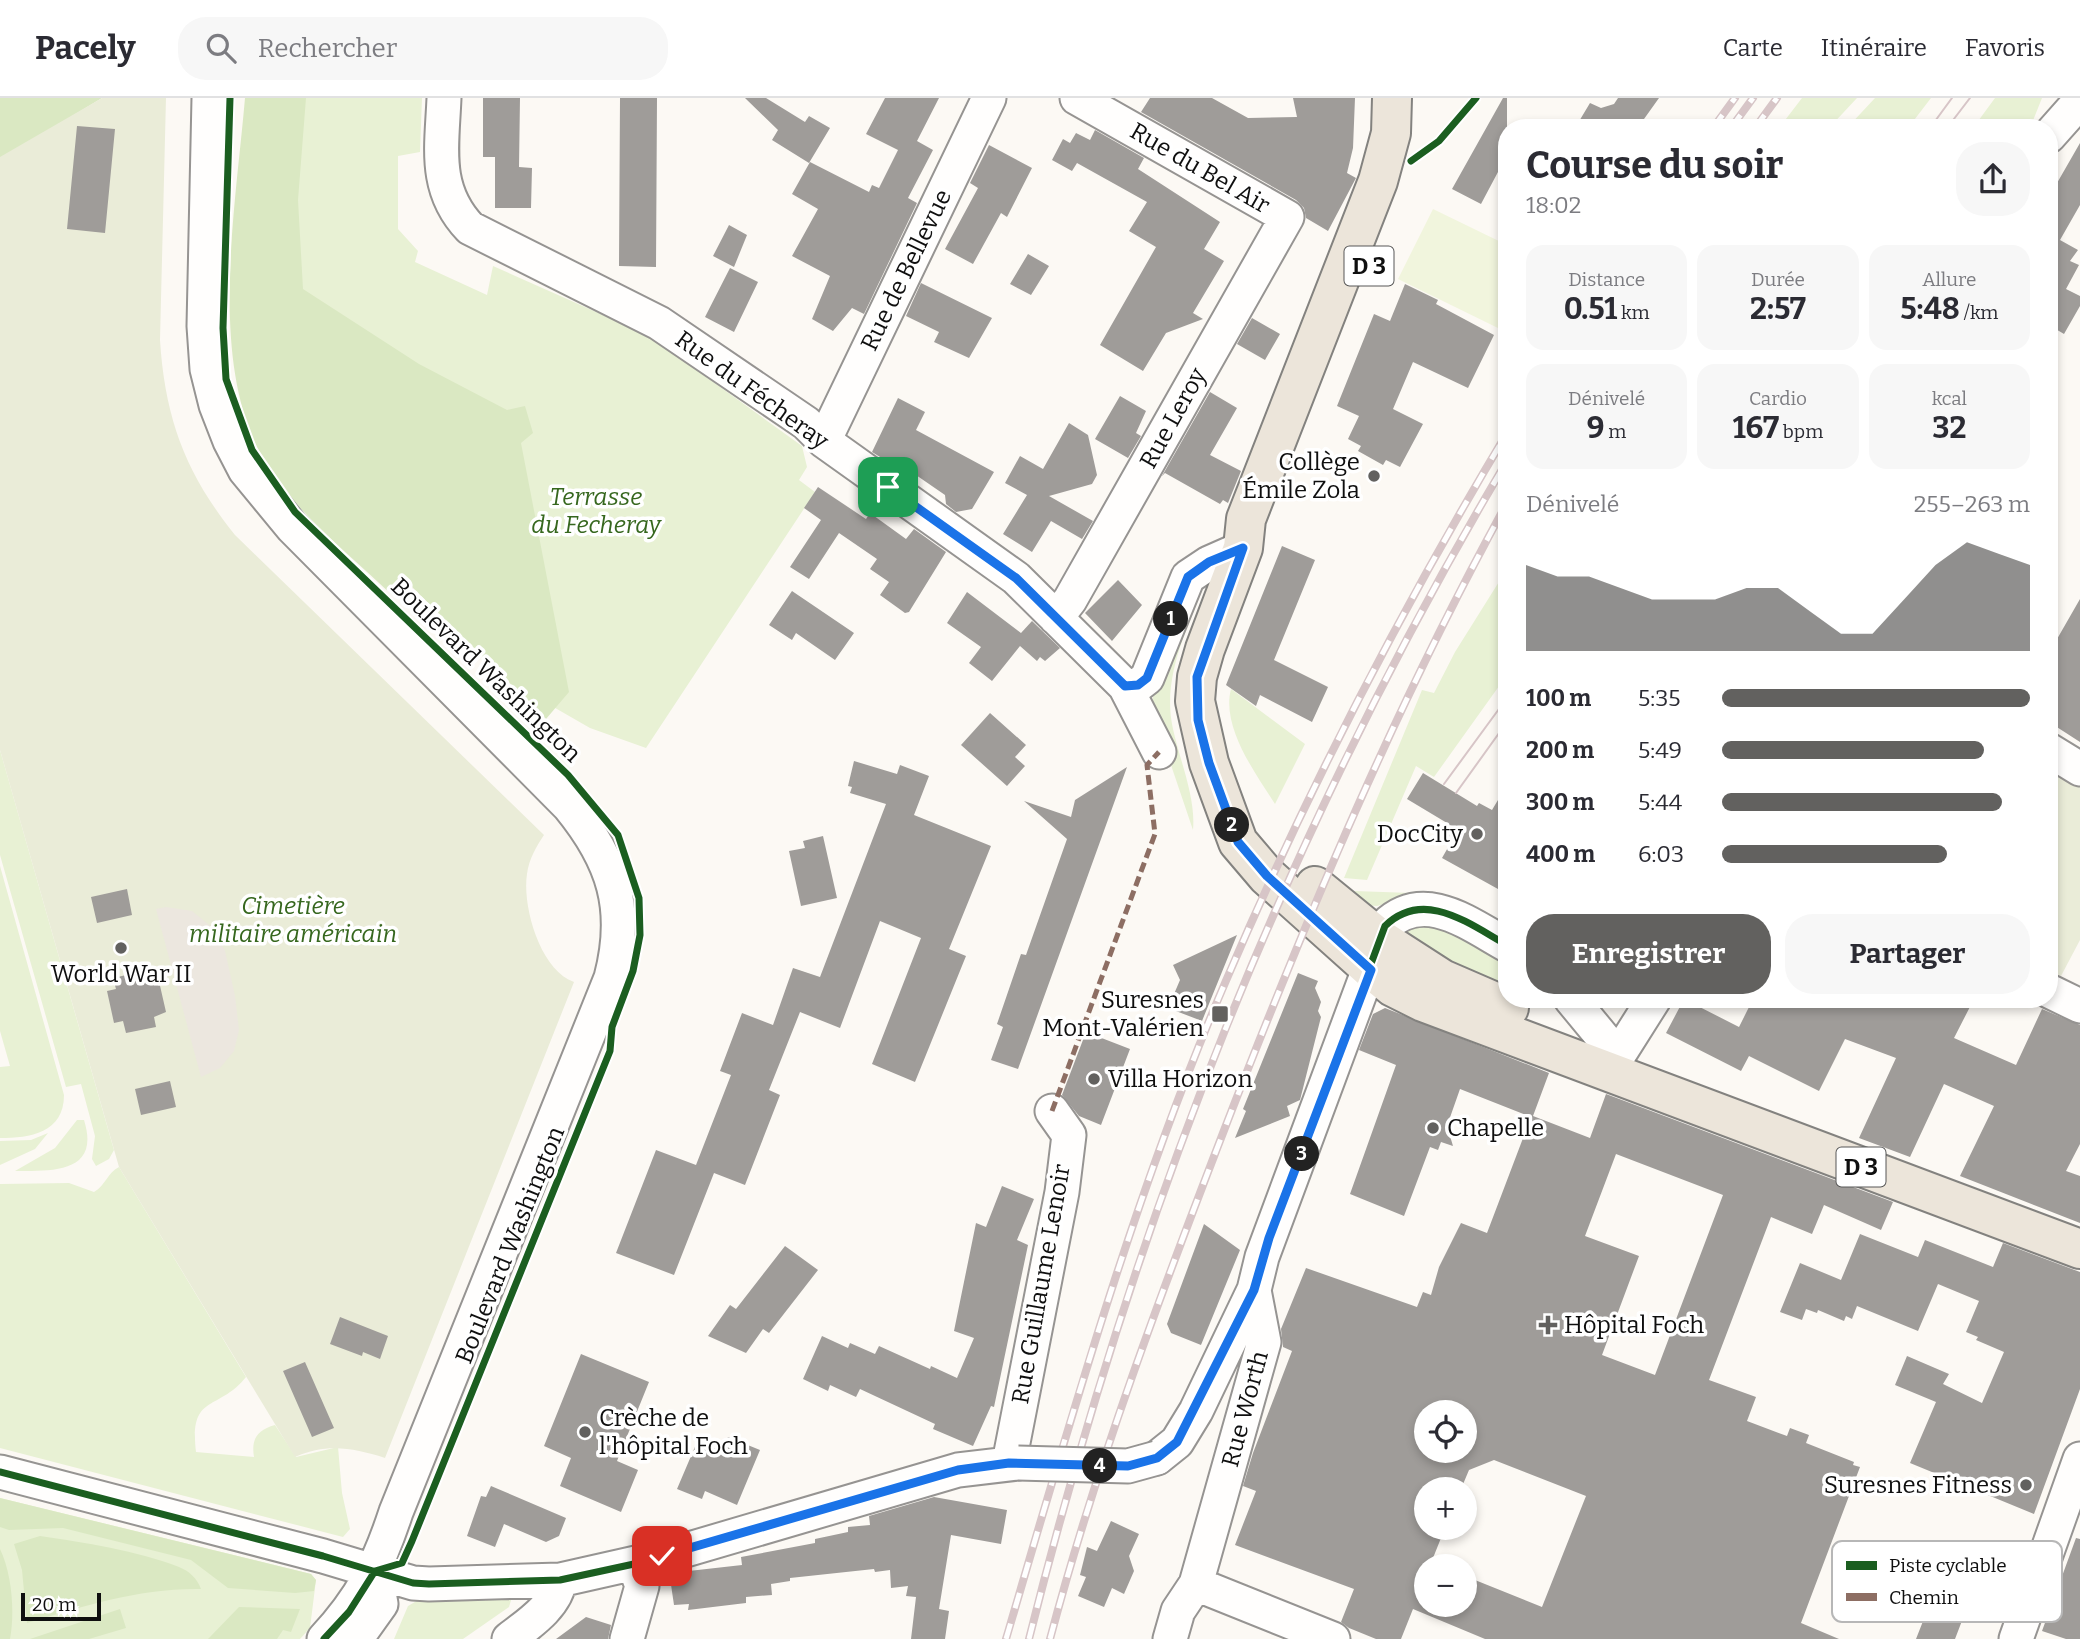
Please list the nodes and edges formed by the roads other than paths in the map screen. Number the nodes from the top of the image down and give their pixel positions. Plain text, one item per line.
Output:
1 (209, 98) edge
2 (444, 98) edge
3 (989, 98) edge
4 (1077, 98) edge
5 (1392, 98) edge
6 (1419, 98) edge
7 (2080, 101) edge
8 (2058, 126) edge
9 (1287, 217) joint
10 (824, 441) junction
11 (1243, 548) junction
12 (1056, 618) junction
13 (1125, 686) junction
14 (1159, 752) dead end
15 (2058, 756) edge
16 (2080, 769) edge
17 (1498, 940) edge
18 (1376, 954) junction
19 (2058, 995) edge
20 (1498, 1004) edge
21 (2080, 1006) edge
22 (1508, 1008) edge
23 (1578, 1008) edge
24 (1648, 1008) edge
25 (1566, 1056) junction
26 (1618, 1056) junction
27 (1642, 1085) junction
28 (1052, 1111) dead end
29 (2080, 1249) edge
30 (1254, 1290) junction
31 (2080, 1459) edge
32 (1014, 1463) junction
33 (0, 1472) edge
34 (2051, 1541) edge
35 (634, 1564) junction
36 (375, 1571) junction
37 (559, 1580) junction
38 (1196, 1584) junction
39 (2022, 1622) edge
40 (324, 1639) edge
41 (356, 1639) edge
42 (509, 1639) edge
43 (627, 1639) edge
44 (1170, 1639) edge
45 (1333, 1639) edge
46 (2016, 1639) edge

1 - 36 street, Boulevard Washington
2 - 10 street, Rue du Fécheray
3 - 10 street, Rue de Bellevue
4 - 9 street, Rue du Bel Air
5 - 11 main road, D 3
6 - 11 main road, D 3
7 - 8 street
9 - 12 street, Rue Leroy
10 - 12 street, Rue du Fécheray
11 - 13 street
11 - 18 main road, D 3
12 - 13 street, Rue du Fécheray
13 - 14 street, Rue du Fécheray
15 - 16 street
17 - 18 street
18 - 20 main road, D 3
18 - 25 main road, D 3
18 - 30 street, Rue Worth
19 - 21 street
22 - 26 main road, D 3
23 - 26 street
24 - 26 street
25 - 26 street
25 - 27 main road, D 3
26 - 27 main road, D 3
27 - 29 main road, D 3
28 - 32 street, Rue Guillaume Lenoir
30 - 32 street, bridge
30 - 38 street, Rue Worth
31 - 34 street
32 - 35 street
33 - 36 street
35 - 37 street
35 - 43 street
36 - 37 street
36 - 40 street, Boulevard Washington
36 - 41 street, Boulevard Washington
37 - 42 street
38 - 44 street, Rue Worth
38 - 45 street
39 - 46 street

